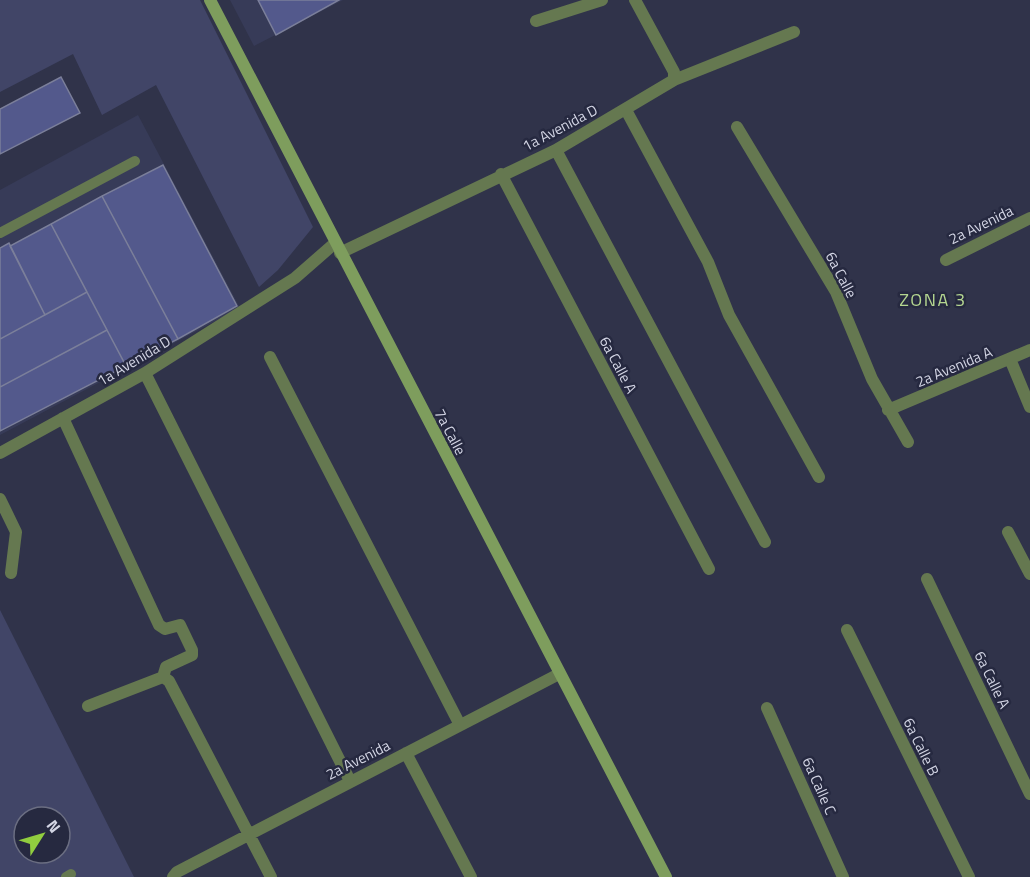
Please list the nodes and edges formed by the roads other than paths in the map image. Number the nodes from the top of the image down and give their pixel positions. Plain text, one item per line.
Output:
1 (210, 0) edge
2 (602, 0) edge
3 (635, 0) edge
4 (536, 21) dead end
5 (794, 32) dead end
6 (674, 80) junction
7 (626, 110) junction
8 (737, 127) dead end
9 (556, 150) junction
10 (135, 161) dead end
11 (501, 174) junction
12 (1030, 218) edge
13 (0, 233) edge
14 (337, 248) junction
15 (946, 260) dead end
16 (1030, 350) edge
17 (270, 357) dead end
18 (1010, 359) junction
19 (145, 373) junction
20 (1030, 406) edge
21 (888, 410) junction
22 (63, 418) junction
23 (908, 442) dead end
24 (0, 453) edge
25 (819, 477) dead end
26 (0, 499) edge
27 (1008, 532) dead end
28 (765, 542) dead end
29 (709, 569) dead end
30 (11, 573) dead end
31 (1030, 574) edge
32 (927, 579) dead end
33 (847, 630) dead end
34 (559, 674) junction
35 (163, 677) junction
36 (88, 706) dead end
37 (767, 708) dead end
38 (460, 724) junction
39 (406, 753) junction
40 (350, 782) junction
41 (1030, 794) edge
42 (249, 834) junction
43 (173, 877) edge
44 (271, 877) edge
45 (471, 877) edge
46 (666, 877) edge
47 (843, 877) edge
48 (969, 877) edge

1 - 14 street, 7a Calle
2 - 4 street
3 - 6 street
5 - 6 street, 1a Avenida D
6 - 7 street, 1a Avenida D
7 - 9 street, 1a Avenida D
7 - 25 street
8 - 21 street, 6a Calle
9 - 11 street, 1a Avenida D
9 - 28 street
10 - 13 lane
11 - 14 street, 1a Avenida D
11 - 29 street, 6a Calle A
12 - 15 street, 2a Avenida
14 - 19 street, 1a Avenida D
14 - 34 street, 7a Calle
16 - 18 street, 2a Avenida A
17 - 38 street
18 - 20 street
18 - 21 street, 2a Avenida A
19 - 22 street, 1a Avenida D
19 - 40 street
21 - 23 street, 6a Calle
22 - 24 street, 1a Avenida D
22 - 35 street
26 - 30 street
27 - 31 street
32 - 41 street, 6a Calle A
33 - 48 street, 6a Calle B
34 - 38 street, 2a Avenida
34 - 46 street, 7a Calle
35 - 36 street
35 - 42 street
37 - 47 street, 6a Calle C
38 - 39 street, 2a Avenida
39 - 40 street, 2a Avenida
39 - 45 street
40 - 42 street, 2a Avenida
42 - 43 street, 2a Avenida
42 - 44 street

